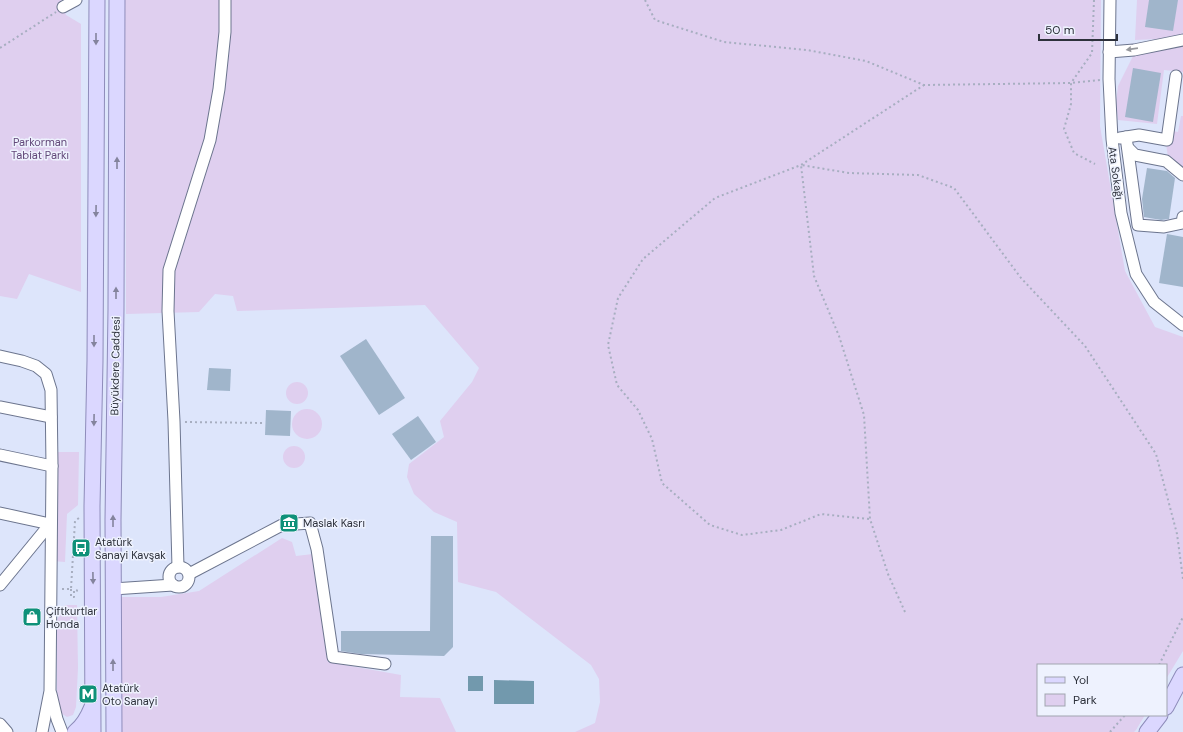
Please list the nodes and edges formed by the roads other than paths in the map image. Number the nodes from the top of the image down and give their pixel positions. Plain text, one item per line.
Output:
1 (76, 0) edge
2 (97, 0) edge
3 (117, 0) edge
4 (226, 0) edge
5 (1110, 0) edge
6 (63, 7) road end
7 (1183, 40) edge
8 (1109, 52) junction
9 (1176, 76) dead end
10 (1112, 139) junction
11 (1127, 143) junction
12 (1183, 175) edge
13 (1183, 217) edge
14 (1183, 325) edge
15 (0, 356) edge
16 (94, 361) junction
17 (0, 407) edge
18 (51, 417) junction
19 (114, 450) junction
20 (0, 455) edge
21 (52, 466) junction
22 (0, 513) edge
23 (50, 524) junction
24 (178, 567) junction
25 (189, 574) junction
26 (0, 585) edge
27 (173, 585) junction
28 (113, 589) junction
29 (385, 664) dead end
30 (1183, 675) edge
31 (50, 691) junction
32 (1167, 705) edge
33 (93, 707) junction
34 (1159, 716) edge
35 (0, 724) edge
36 (7, 732) edge
37 (42, 732) edge
38 (62, 732) edge
39 (75, 732) edge
40 (93, 732) edge
41 (114, 732) edge
42 (1147, 732) edge

1 - 6 street
2 -> 16 main road, Büyükdere Caddesi
19 -> 3 main road, Büyükdere Caddesi
4 - 24 street
5 - 8 street, Ata Sokağı
7 -> 8 street
8 - 10 street, Ata Sokağı
9 - 11 street
10 - 11 street
10 - 14 street, Ata Sokağı
11 - 12 street
11 - 13 street
15 - 18 street
16 - 19 main road
16 -> 33 main road, Büyükdere Caddesi
17 - 18 street
18 - 21 street
28 -> 19 main road, Büyükdere Caddesi
20 - 21 street
21 - 23 street
22 - 23 street
23 - 26 street
23 - 31 street
24 - 25 street
24 - 27 street
25 - 27 street
25 - 29 street
27 - 28 street
41 -> 28 main road, Büyükdere Caddesi
30 - 32 main road
31 - 37 street
31 - 38 street
33 - 39 main road
33 - 40 main road, Büyükdere Caddesi
34 - 42 main road
35 - 36 street

